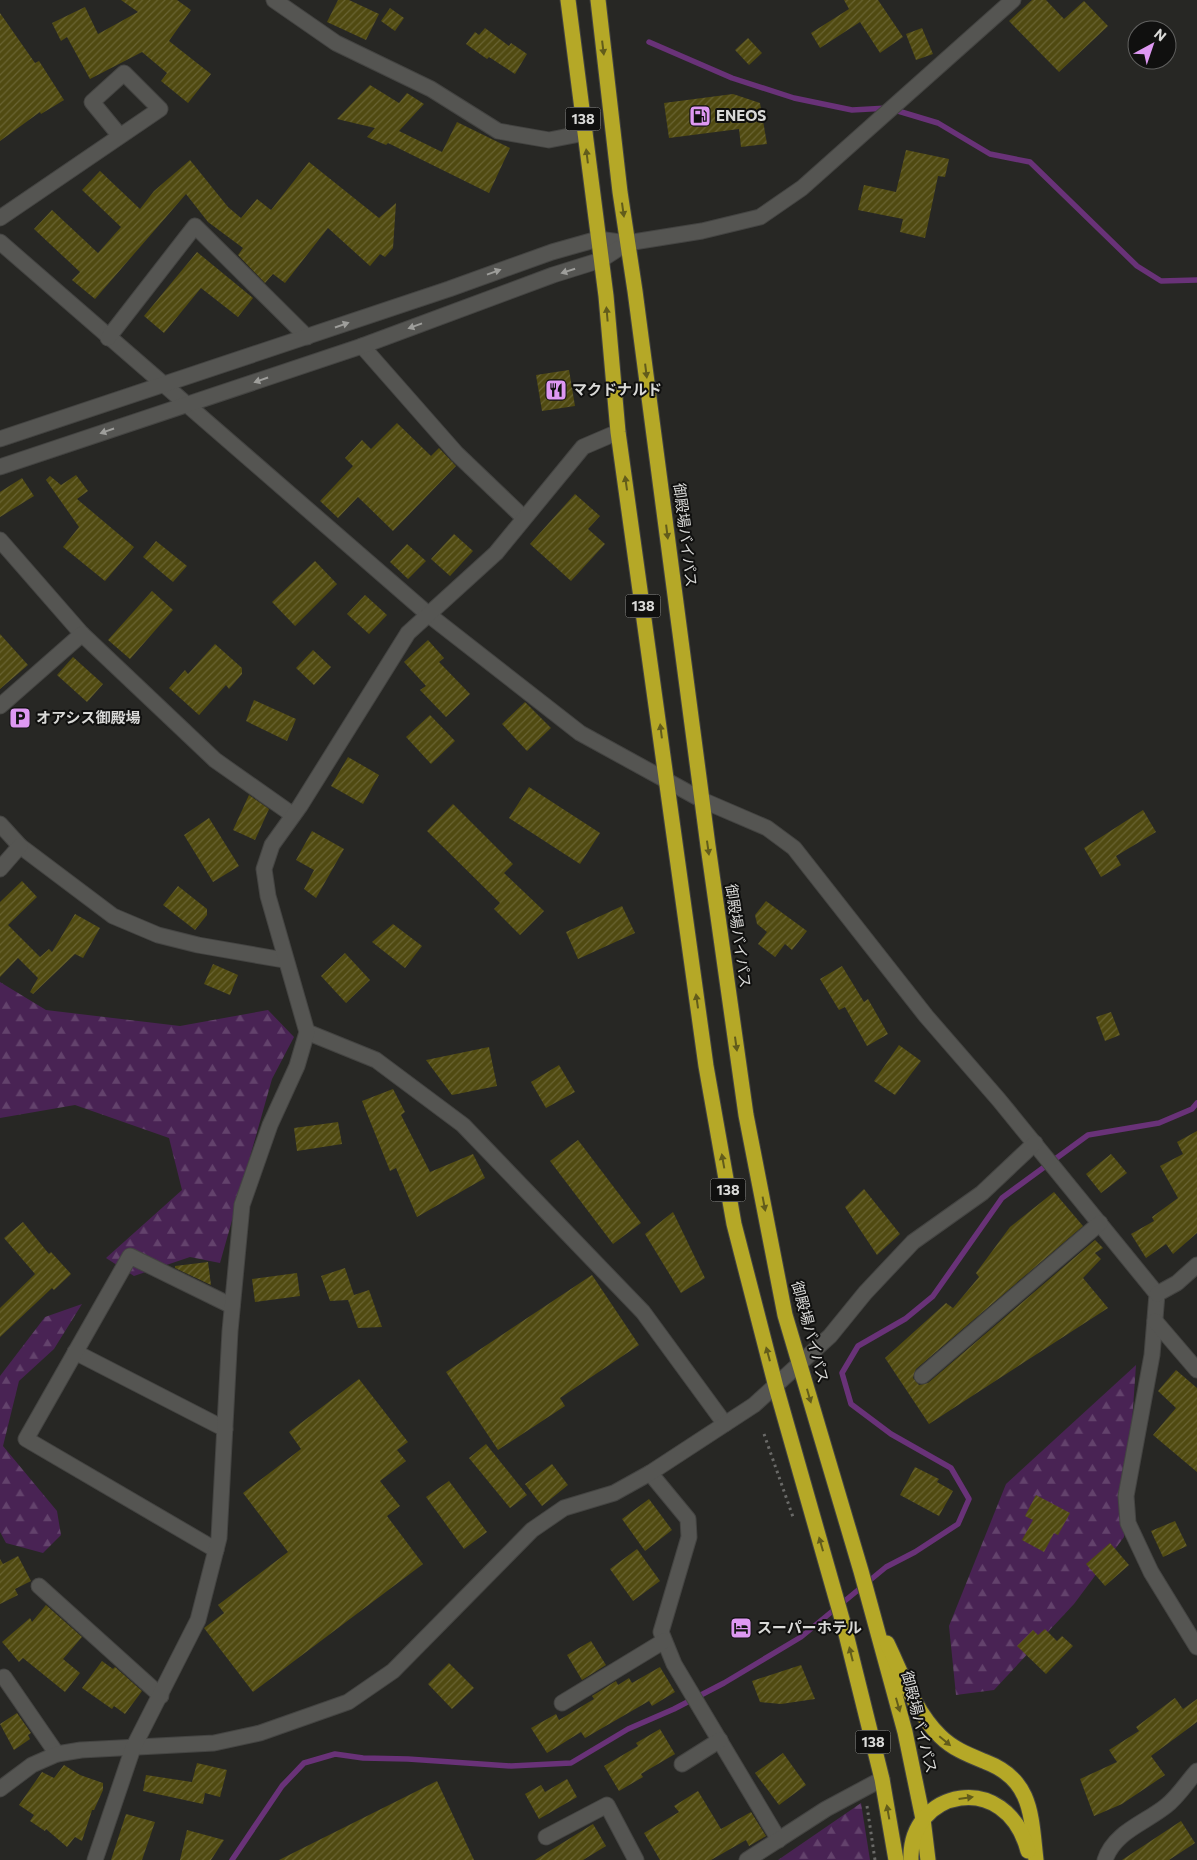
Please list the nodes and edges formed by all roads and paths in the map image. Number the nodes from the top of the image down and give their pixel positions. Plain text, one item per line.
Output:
1 (274, 0) edge
2 (568, 0) edge
3 (598, 0) edge
4 (1013, 0) edge
5 (584, 133) junction
6 (120, 136) dead end
7 (0, 218) edge
8 (598, 239) junction
9 (0, 242) edge
10 (627, 244) junction
11 (601, 260) junction
12 (308, 337) junction
13 (108, 338) junction
14 (362, 346) junction
15 (163, 385) junction
16 (186, 405) junction
17 (618, 432) junction
18 (0, 439) edge
19 (0, 467) edge
20 (524, 518) junction
21 (0, 540) edge
22 (428, 615) junction
23 (82, 634) junction
24 (0, 706) edge
25 (666, 779) junction
26 (702, 800) junction
27 (293, 815) junction
28 (0, 824) edge
29 (20, 846) junction
30 (0, 869) edge
31 (284, 960) junction
32 (307, 1032) junction
33 (1035, 1143) junction
34 (1100, 1224) junction
35 (1197, 1265) edge
36 (1157, 1294) junction
37 (232, 1306) junction
38 (1155, 1321) junction
39 (76, 1352) junction
40 (800, 1364) junction
41 (1197, 1370) edge
42 (922, 1376) dead end
43 (776, 1387) junction
44 (724, 1424) junction
45 (225, 1429) junction
46 (764, 1434) dead end
47 (650, 1474) junction
48 (796, 1524) dead end
49 (216, 1550) junction
50 (39, 1586) dead end
51 (870, 1608) junction
52 (664, 1641) junction
53 (1197, 1647) edge
54 (4, 1677) dead end
55 (161, 1696) junction
56 (562, 1703) dead end
57 (720, 1740) junction
58 (133, 1748) junction
59 (57, 1754) junction
60 (682, 1764) dead end
61 (1197, 1770) edge
62 (882, 1779) junction
63 (865, 1788) junction
64 (0, 1789) edge
65 (923, 1820) junction
66 (546, 1837) dead end
67 (780, 1840) junction
68 (95, 1860) edge
69 (636, 1860) edge
70 (747, 1860) edge
71 (875, 1860) edge
72 (896, 1860) edge
73 (910, 1860) edge
74 (928, 1860) edge
75 (1031, 1860) edge
76 (1036, 1860) edge
77 (1105, 1860) edge

1 - 5 street
2 - 5 highway, 138
3 -> 10 highway, 御殿場バイパス / 138
4 - 10 street
8 -> 5 highway, 138
6 - 7 street
8 - 10 street
8 - 11 highway, 138
12 -> 8 street
9 - 13 street
10 - 11 street
10 -> 26 highway, 御殿場バイパス / 138
11 -> 14 street
17 -> 11 highway, 138
12 - 13 street
12 - 15 street
13 - 15 street
14 -> 16 street
14 - 20 street
15 - 16 street
15 - 18 street
16 -> 19 street
16 - 22 street
17 - 20 street
25 -> 17 highway, 138
20 - 22 street
21 - 23 street
22 - 25 street
22 - 27 street
23 - 24 street
23 - 27 street
25 - 26 street
43 -> 25 highway, 138
26 - 33 street
26 -> 40 highway, 御殿場バイパス / 138
27 - 31 street
28 - 29 street
29 - 30 street
29 - 31 street
31 - 32 street
32 - 37 street
32 - 44 street
33 - 34 street
33 - 40 street
34 - 36 street
34 - 42 street
35 - 36 street
36 - 38 street
37 - 39 street
37 - 45 street
38 - 41 street
38 - 53 street
39 - 45 street
39 - 49 street
40 - 43 street
40 -> 51 highway, 御殿場バイパス / 138
43 - 44 street
62 -> 43 highway, 138
44 - 47 street
45 - 49 street
46 - 48 path
47 - 52 street
47 - 58 street
49 - 55 street
50 - 55 street
51 -> 65 highway, 御殿場バイパス / 138
51 -> 76 highway
52 - 56 street
52 - 57 street
54 - 59 street
55 - 58 street
57 - 60 street
57 - 67 street
58 - 59 street
58 - 68 street
59 - 64 street
61 - 77 street
62 - 63 street
72 -> 62 highway, 138
63 - 67 street
63 - 71 path
65 - 73 highway
65 - 74 highway, 御殿場バイパス / 138
65 -> 75 highway
66 - 69 street
67 - 70 street

